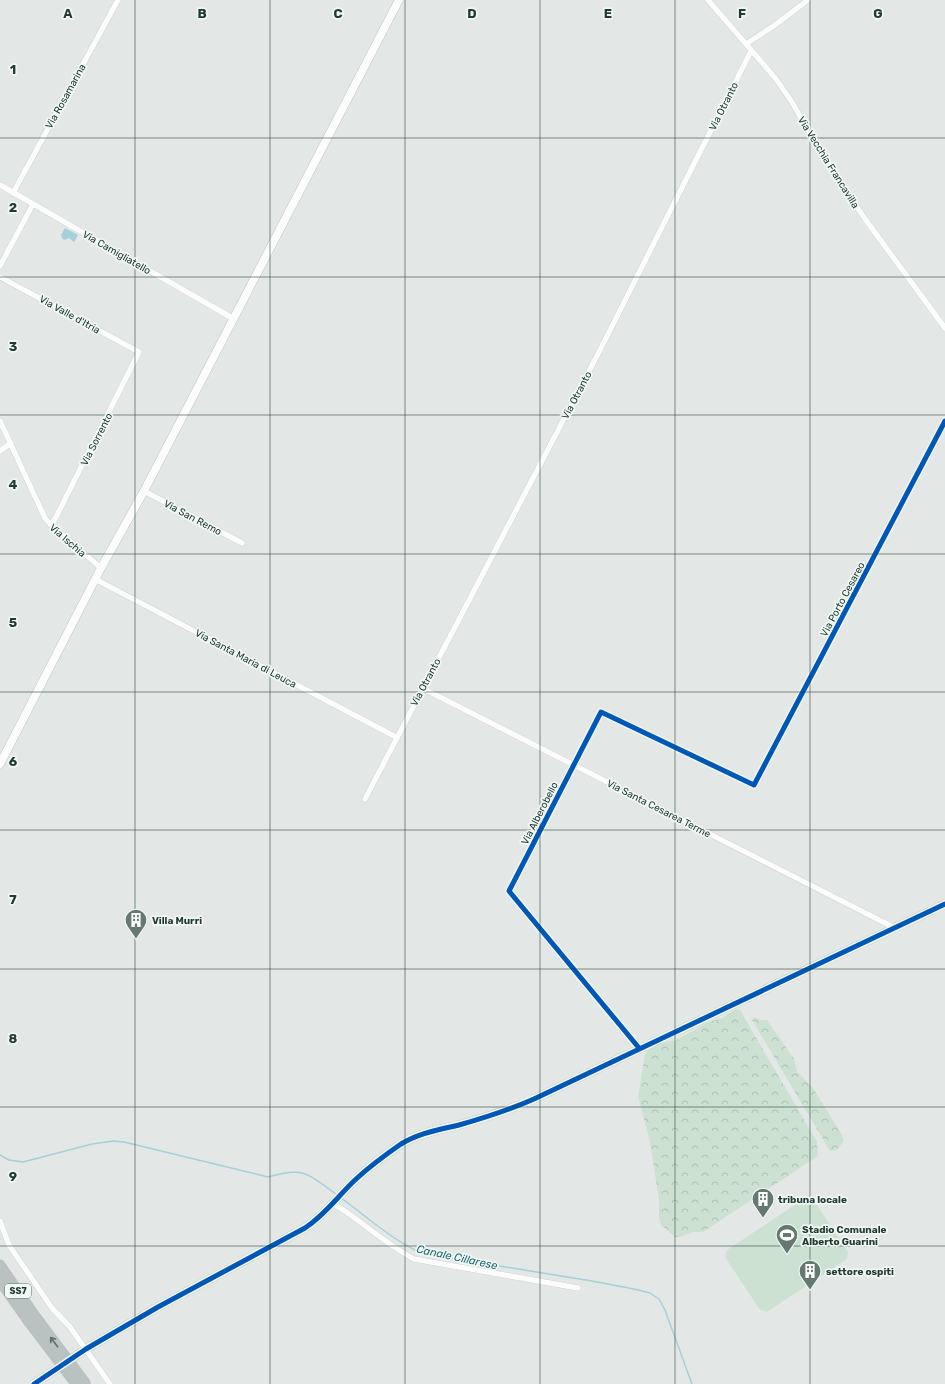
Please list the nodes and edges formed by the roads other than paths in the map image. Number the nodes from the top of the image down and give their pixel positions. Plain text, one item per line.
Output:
1 (118, 0) edge
2 (399, 0) edge
3 (708, 0) edge
4 (808, 0) edge
5 (746, 44) junction
6 (751, 51) junction
7 (0, 185) edge
8 (13, 193) junction
9 (33, 204) junction
10 (0, 266) edge
11 (0, 276) edge
12 (234, 319) junction
13 (945, 328) edge
14 (139, 352) joint
15 (0, 421) edge
16 (945, 421) edge
17 (11, 443) junction
18 (0, 451) edge
19 (144, 491) junction
20 (51, 525) junction
21 (242, 543) dead end
22 (101, 568) junction
23 (96, 579) junction
24 (422, 688) junction
25 (396, 737) junction
26 (0, 764) edge
27 (574, 764) junction
28 (754, 785) joint
29 (365, 799) dead end
30 (945, 904) edge
31 (895, 928) junction
32 (639, 1048) junction
33 (334, 1204) junction
34 (0, 1221) edge
35 (0, 1265) edge
36 (0, 1281) edge
37 (578, 1288) dead end
38 (32, 1319) junction
39 (86, 1349) junction
40 (36, 1383) edge
41 (76, 1384) edge
42 (86, 1384) edge
43 (110, 1384) edge

1 - 8 street, Via Rosamarina
2 - 12 street
3 - 5 street, Via Vecchia Francavilla
4 - 5 street
5 - 6 street, Via Vecchia Francavilla
6 - 13 street, Via Vecchia Francavilla
6 - 24 street, Via Otranto
7 - 8 street, Via Camigliatello
8 - 9 street, Via Camigliatello
9 - 10 street
9 - 12 street, Via Camigliatello
11 - 14 street, Via Valle d'Itria
12 - 19 street
14 - 20 street, Via Sorrento
15 - 17 street, Via Ischia
16 - 28 street, Via Porto Cesareo
17 - 18 street
17 - 20 street, Via Ischia
19 - 21 street, Via San Remo
19 - 22 street
20 - 22 street, Via Ischia
22 - 23 street
23 - 25 street, Via Santa Maria di Leuca
23 - 26 street
24 - 25 street, Via Otranto
24 - 27 street, Via Santa Cesarea Terme
25 - 29 street, Via Otranto
27 - 28 street, Via Alberobello
27 - 31 street, Via Santa Cesarea Terme
27 - 32 street, Via Alberobello
30 - 31 street
31 - 32 street
32 - 33 street
33 - 37 street
33 - 39 street
34 - 39 street
35 - 38 highway, SS7
36 - 38 highway, SS7
38 - 41 highway, SS7, bridge
42 -> 38 highway, SS7, bridge
39 - 40 street
39 - 43 street

